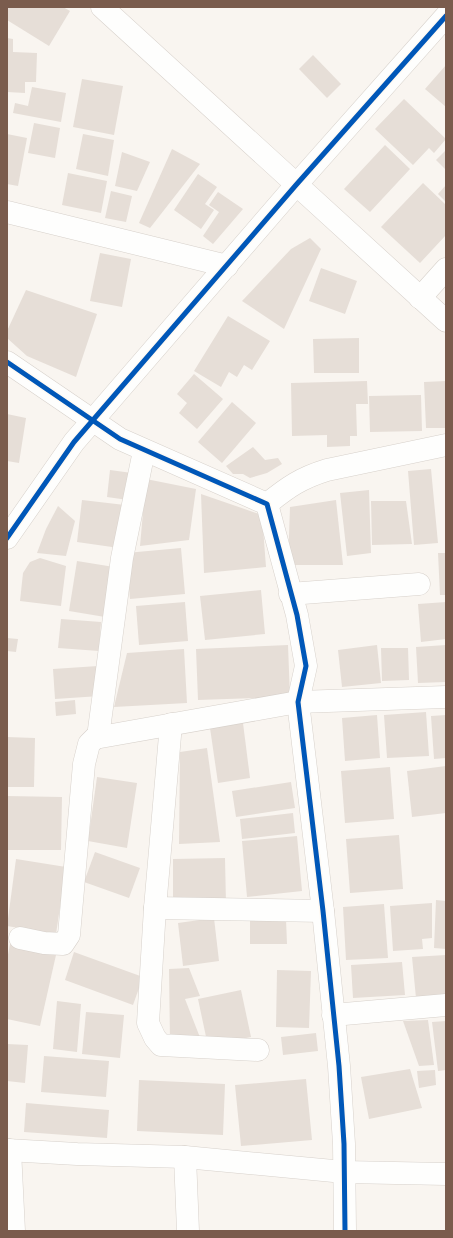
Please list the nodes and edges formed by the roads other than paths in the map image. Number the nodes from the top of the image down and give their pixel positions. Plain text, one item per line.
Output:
1 (102, 7) edge
2 (446, 16) edge
3 (296, 185) junction
4 (7, 212) edge
5 (226, 266) junction
6 (446, 269) edge
7 (420, 298) junction
8 (446, 321) edge
9 (7, 362) edge
10 (92, 422) junction
11 (446, 445) edge
12 (144, 451) junction
13 (267, 504) junction
14 (8, 536) edge
15 (419, 584) dead end
16 (290, 594) junction
17 (446, 696) edge
18 (298, 702) junction
19 (171, 724) junction
20 (98, 736) junction
21 (156, 908) junction
22 (323, 911) junction
23 (20, 938) dead end
24 (446, 1005) edge
25 (333, 1015) junction
26 (258, 1050) dead end
27 (9, 1150) edge
28 (184, 1157) junction
29 (344, 1172) junction
30 (446, 1174) edge
31 (14, 1231) edge
32 (188, 1231) edge
33 (345, 1231) edge

1 - 3 street
2 - 3 street
3 - 5 street
3 - 7 street
4 - 5 street
5 - 10 street
6 - 7 street
7 - 8 street
9 - 10 street
10 - 12 street
10 - 14 street
11 - 13 street
12 - 13 street
12 - 20 street
13 - 16 street
15 - 16 street
16 - 18 street
17 - 18 street
18 - 19 street
18 - 22 street
19 - 20 street
19 - 21 street
20 - 23 street
21 - 22 street
21 - 26 street
22 - 25 street
24 - 25 street
25 - 29 street
27 - 28 street
27 - 31 street
28 - 29 street
28 - 32 street
29 - 30 street
29 - 33 street

